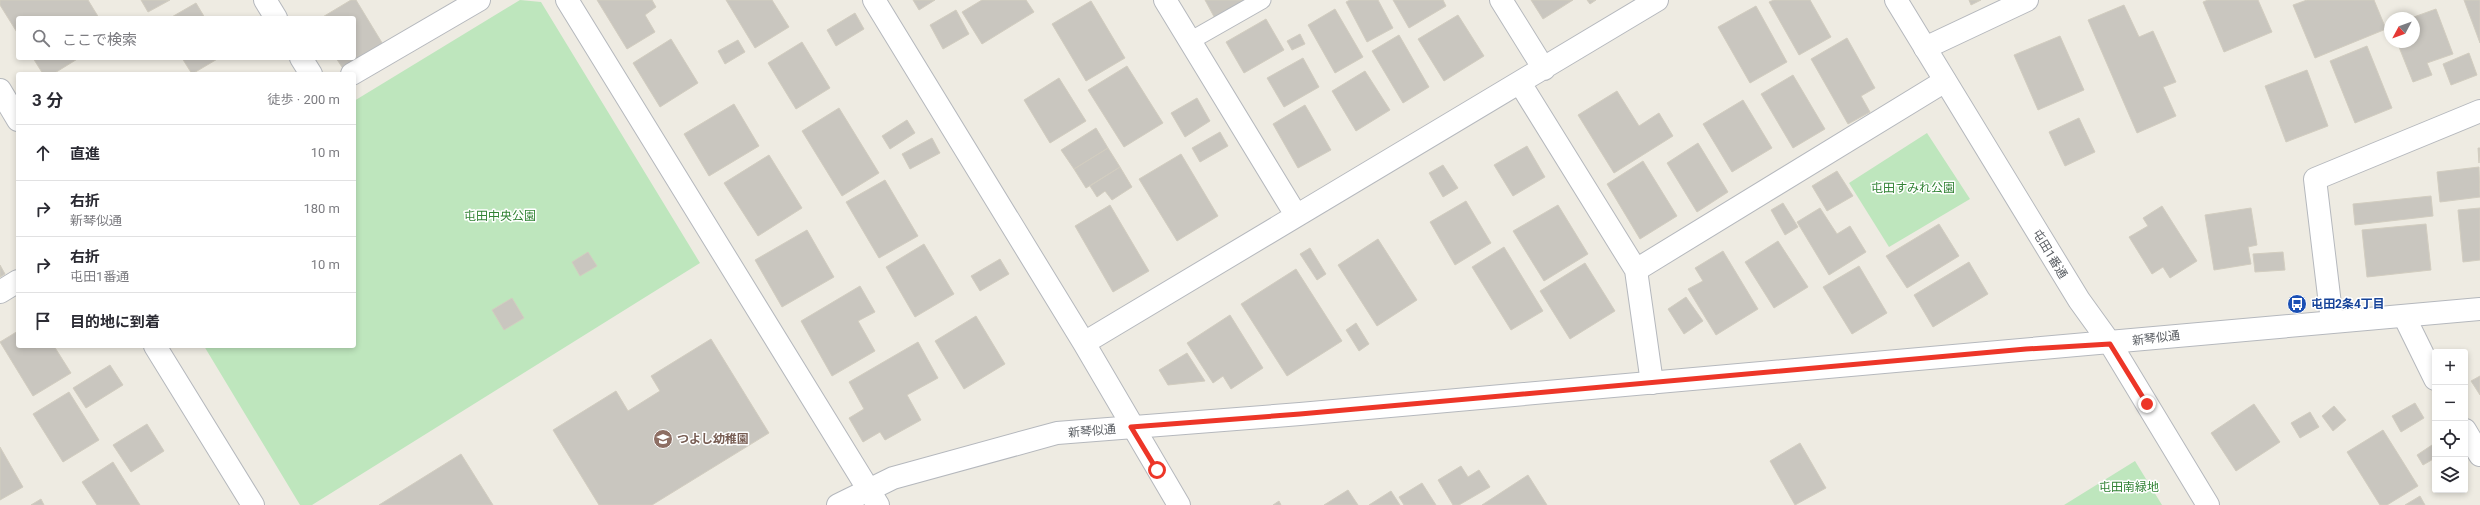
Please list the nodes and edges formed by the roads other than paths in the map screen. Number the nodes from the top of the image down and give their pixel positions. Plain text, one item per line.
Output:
1 (265, 0) edge
2 (479, 0) edge
3 (567, 0) edge
4 (874, 0) edge
5 (1165, 0) edge
6 (1262, 0) edge
7 (1501, 0) edge
8 (1657, 0) edge
9 (1896, 0) edge
10 (2027, 0) edge
11 (275, 16) edge
12 (1190, 42) junction
13 (1925, 48) junction
14 (302, 60) edge
15 (1544, 69) junction
16 (309, 72) edge
17 (355, 72) edge
18 (1945, 81) junction
19 (1520, 83) junction
20 (0, 90) edge
21 (2480, 111) edge
22 (16, 117) edge
23 (1296, 215) junction
24 (1636, 270) junction
25 (16, 282) edge
26 (0, 292) edge
27 (2480, 309) edge
28 (2404, 316) junction
29 (2332, 321) junction
30 (1084, 343) junction
31 (2110, 344) junction
32 (156, 348) edge
33 (2432, 372) edge
34 (1652, 383) junction
35 (1131, 427) junction
36 (2468, 435) edge
37 (2480, 455) edge
38 (873, 497) edge
39 (253, 505) edge
40 (838, 505) edge
41 (1179, 505) edge
42 (2208, 505) edge

1 - 11 street
2 - 17 street
3 - 38 street
4 - 30 street
5 - 12 street
6 - 12 lane
7 - 15 street
8 - 15 street
9 - 13 street, 屯田1番通
10 - 13 street
12 - 23 street
13 - 18 street, 屯田1番通
14 - 16 street
15 - 19 street
18 - 24 street
18 - 31 street, 屯田1番通
19 - 23 street
19 - 24 street
20 - 22 street
21 - 29 street
23 - 30 street
24 - 34 street
25 - 26 street
27 - 28 street, 新琴似通
28 - 29 street, 新琴似通
28 - 33 street
29 - 31 street, 新琴似通
30 - 35 street
31 - 34 street, 新琴似通
31 - 42 street, 屯田1番通
32 - 39 street
34 - 35 street, 新琴似通
35 - 38 street, 新琴似通
35 - 41 street
36 - 37 street
38 - 40 street, 新琴似通

